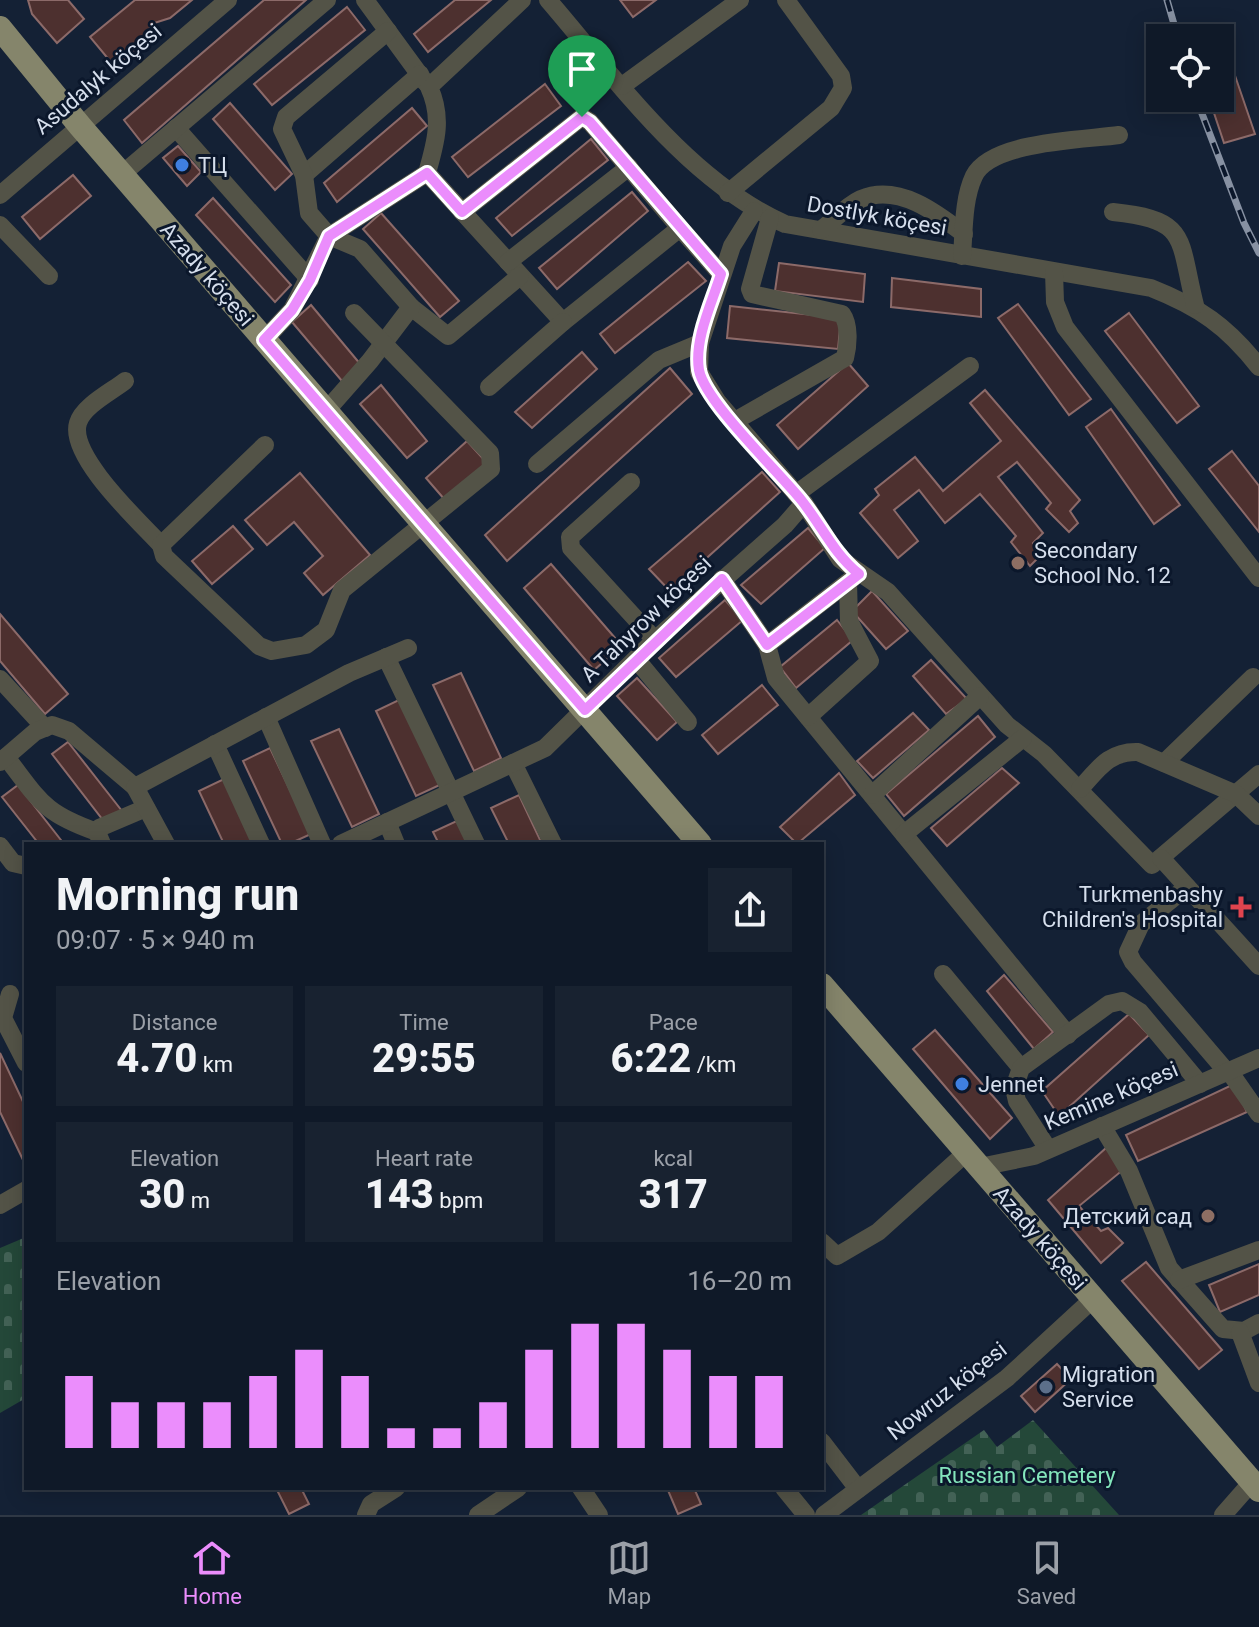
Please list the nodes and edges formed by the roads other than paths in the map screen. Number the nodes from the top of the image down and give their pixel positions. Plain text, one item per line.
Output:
1 (228, 0) edge
2 (327, 0) edge
3 (365, 0) edge
4 (548, 0) edge
5 (740, 0) edge
6 (786, 0) edge
7 (517, 2) edge
8 (0, 28) edge
9 (388, 31) junction
10 (424, 80) junction
11 (622, 86) junction
12 (80, 126) junction
13 (176, 128) junction
14 (1119, 135) dead end
15 (629, 167) junction
16 (427, 173) junction
17 (121, 175) junction
18 (304, 175) junction
19 (4, 185) edge
20 (728, 193) junction
21 (462, 212) junction
22 (1113, 212) dead end
23 (762, 214) junction
24 (0, 225) edge
25 (680, 228) junction
26 (821, 230) junction
27 (964, 234) junction
28 (329, 236) junction
29 (962, 256) junction
30 (514, 269) junction
31 (1054, 272) junction
32 (721, 274) junction
33 (49, 276) dead end
34 (310, 280) junction
35 (1195, 305) junction
36 (411, 307) junction
37 (354, 313) dead end
38 (563, 322) junction
39 (264, 340) junction
40 (700, 343) junction
41 (383, 344) junction
42 (970, 366) dead end
43 (1259, 367) edge
44 (125, 381) dead end
45 (489, 387) dead end
46 (326, 411) junction
47 (733, 422) junction
48 (265, 445) dead end
49 (537, 464) dead end
50 (631, 482) dead end
51 (800, 498) junction
52 (424, 524) junction
53 (161, 545) junction
54 (853, 578) junction
55 (1259, 578) edge
56 (722, 579) junction
57 (655, 640) junction
58 (767, 645) junction
59 (408, 648) dead end
60 (386, 657) junction
61 (636, 659) junction
62 (1253, 677) dead end
63 (0, 679) edge
64 (980, 696) junction
65 (585, 710) junction
66 (266, 717) junction
67 (808, 717) junction
68 (688, 722) dead end
69 (45, 728) junction
70 (1023, 738) junction
71 (215, 744) junction
72 (3, 760) edge
73 (513, 763) junction
74 (1164, 763) junction
75 (1259, 774) edge
76 (135, 787) junction
77 (1080, 789) junction
78 (452, 792) junction
79 (1236, 794) junction
80 (872, 795) junction
81 (146, 808) junction
82 (1259, 816) edge
83 (387, 822) junction
84 (904, 834) junction
85 (100, 838) edge
86 (165, 842) edge
87 (260, 842) edge
88 (321, 842) edge
89 (345, 842) edge
90 (395, 842) edge
91 (475, 842) edge
92 (552, 842) edge
93 (698, 842) edge
94 (0, 846) edge
95 (1161, 858) junction
96 (24, 866) edge
97 (1187, 887) junction
98 (1259, 966) edge
99 (943, 974) dead end
100 (824, 987) edge
101 (12, 991) edge
102 (1068, 1035) junction
103 (1259, 1058) edge
104 (24, 1059) edge
105 (1021, 1068) junction
106 (1228, 1071) junction
107 (1200, 1084) junction
108 (1259, 1114) edge
109 (1102, 1126) junction
110 (1048, 1149) junction
111 (973, 1160) junction
112 (24, 1191) edge
113 (0, 1205) edge
114 (824, 1244) edge
115 (1259, 1250) edge
116 (1179, 1280) junction
117 (1093, 1299) junction
118 (1259, 1323) edge
119 (1240, 1332) junction
120 (1259, 1383) edge
121 (824, 1445) edge
122 (1256, 1486) edge
123 (858, 1489) junction
124 (393, 1490) edge
125 (515, 1490) edge
126 (582, 1490) edge
127 (786, 1490) edge
128 (366, 1515) edge
129 (478, 1515) edge
130 (599, 1515) edge
131 (806, 1515) edge
132 (824, 1515) edge
133 (1223, 1515) edge

1 - 12 street, Asudalyk köçesi
2 - 13 street
3 - 9 street
4 - 11 street, Dostlyk köçesi
5 - 11 street
6 - 20 street
7 - 10 street
8 - 12 main road, Azady köçesi
9 - 10 street
9 - 18 street
10 - 16 street
10 - 18 street
11 - 20 street, Dostlyk köçesi
12 - 17 main road, Azady köçesi
12 - 19 street, Asudalyk köçesi
13 - 17 street
13 - 34 street
14 - 27 street
15 - 21 street
15 - 25 street
15 - 30 street
16 - 21 street
16 - 28 street
17 - 39 main road, Azady köçesi
18 - 28 street
20 - 23 street, Dostlyk köçesi
21 - 30 street
22 - 35 street
23 - 26 street, Dostlyk köçesi
23 - 32 street
23 - 47 street
24 - 33 street
25 - 32 street
25 - 38 street
26 - 27 street
26 - 29 street, Dostlyk köçesi
27 - 29 street
28 - 34 street
28 - 36 street
29 - 31 street, Dostlyk köçesi
30 - 36 street
30 - 38 street
31 - 35 street, Dostlyk köçesi
31 - 55 street
32 - 40 street
34 - 39 street
35 - 43 street, Dostlyk köçesi
36 - 41 street
37 - 41 street
38 - 45 street
39 - 46 main road, Azady köçesi
40 - 47 street
40 - 49 street
41 - 46 street
41 - 52 street
42 - 51 street, A Tahyrow köçesi
44 - 53 street
46 - 52 main road, Azady köçesi
47 - 51 street
48 - 53 street
50 - 57 street
51 - 54 street
51 - 56 street, A Tahyrow köçesi
52 - 53 street
52 - 65 main road, Azady köçesi
54 - 58 street
54 - 64 street
54 - 67 street
56 - 57 street, A Tahyrow köçesi
56 - 58 street
57 - 61 street, A Tahyrow köçesi
58 - 67 street
59 - 60 street
60 - 66 street
60 - 78 street
61 - 65 street, A Tahyrow köçesi
61 - 68 street
62 - 74 street
63 - 69 street
64 - 70 street
64 - 80 street
65 - 73 street, A Tahyrow köçesi
65 - 93 main road, Azady köçesi
66 - 71 street
66 - 88 street
67 - 80 street
69 - 72 street
69 - 76 street
70 - 77 street
70 - 84 street
71 - 76 street
71 - 87 street
72 - 85 street
73 - 78 street, A Tahyrow köçesi
73 - 92 street
74 - 77 street
74 - 79 street
75 - 79 street
76 - 81 street
77 - 95 street
78 - 83 street, A Tahyrow köçesi
78 - 91 street
79 - 82 street
79 - 95 street
80 - 84 street
81 - 85 street
81 - 86 street
83 - 89 street, A Tahyrow köçesi
83 - 90 street
84 - 102 street
94 - 96 street
95 - 97 street
97 - 98 street
97 - 106 street
99 - 105 street
100 - 111 main road, Azady köçesi
101 - 104 street
102 - 105 street
102 - 107 street
103 - 106 street, Kemine köçesi
105 - 110 street
106 - 107 street, Kemine köçesi
106 - 108 street
107 - 109 street, Kemine köçesi
109 - 110 street, Kemine köçesi
109 - 116 street
110 - 111 street, Kemine köçesi
111 - 114 street
111 - 117 main road, Azady köçesi
112 - 113 street
115 - 116 street
116 - 119 street
117 - 122 main road, Azady köçesi
117 - 123 street, Nowruz köçesi
118 - 119 street
119 - 120 street
121 - 123 street
122 - 133 street
123 - 132 street, Nowruz köçesi
124 - 128 street
125 - 129 street
126 - 130 street
127 - 131 street

